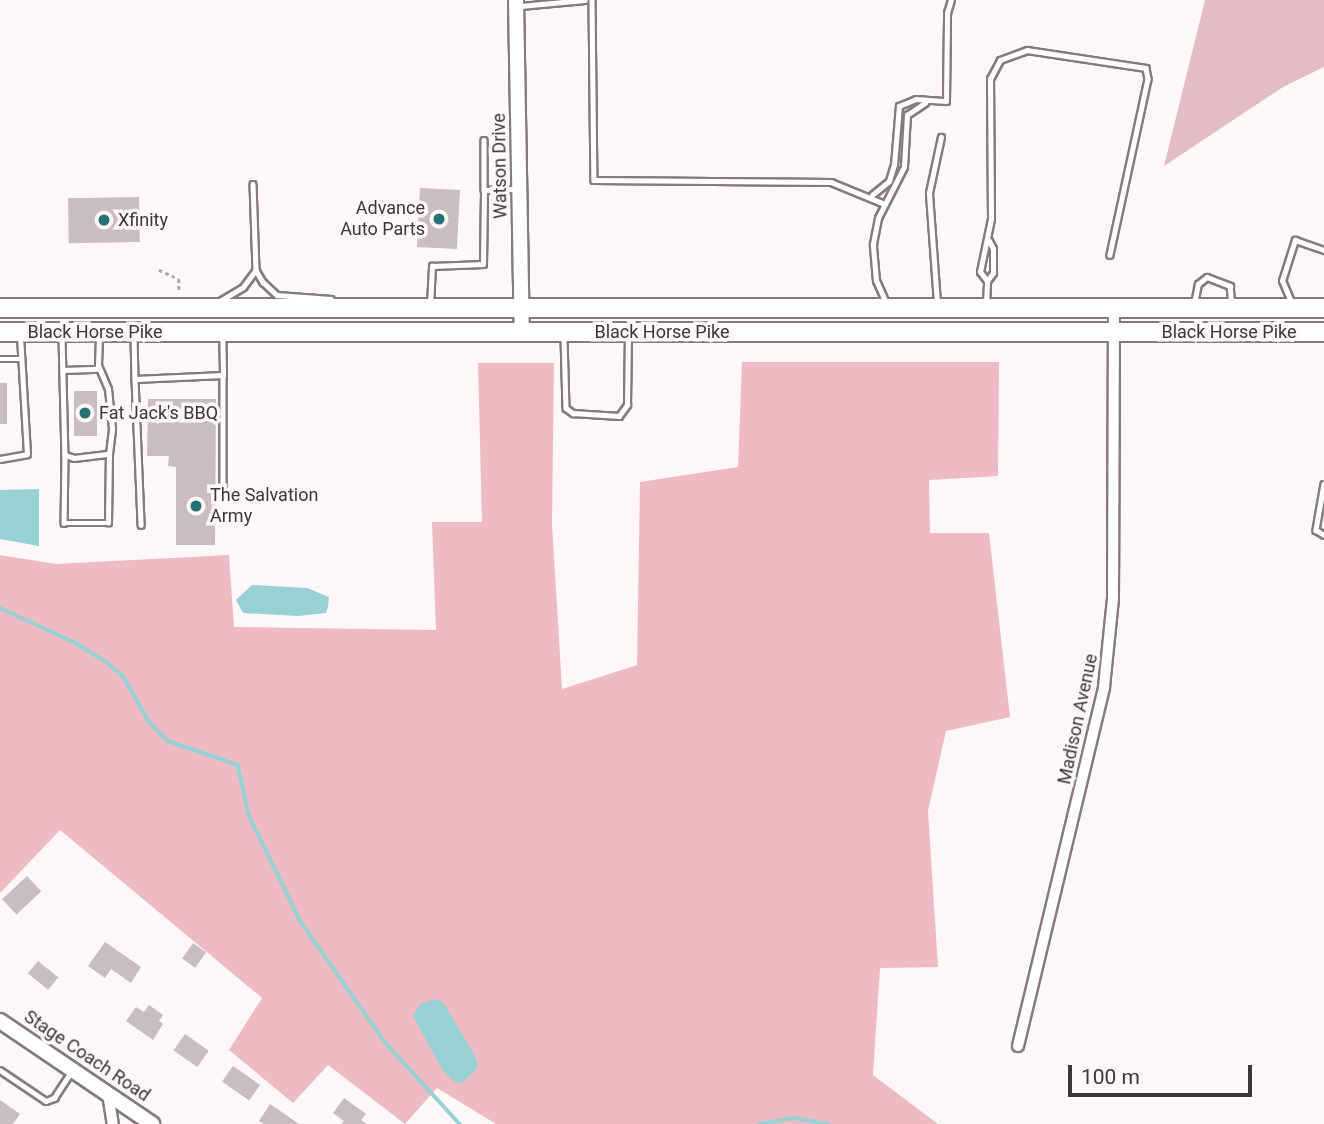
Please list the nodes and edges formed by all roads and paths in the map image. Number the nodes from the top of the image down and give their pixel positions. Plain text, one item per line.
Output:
1 (585, 0) edge
2 (592, 0) edge
3 (951, 0) edge
4 (516, 3) edge
5 (925, 103) junction
6 (941, 137) dead end
7 (484, 140) dead end
8 (253, 184) dead end
9 (519, 189) junction
10 (484, 190) junction
11 (872, 195) junction
12 (886, 204) junction
13 (988, 241) junction
14 (1324, 250) edge
15 (1110, 255) dead end
16 (159, 270) dead end
17 (256, 271) junction
18 (987, 281) junction
19 (179, 291) dead end
20 (1114, 308) junction
21 (1194, 308) junction
22 (1233, 308) junction
23 (1294, 308) junction
24 (1324, 308) edge
25 (2, 309) edge
26 (365, 309) junction
27 (430, 309) junction
28 (522, 309) junction
29 (201, 310) junction
30 (889, 310) junction
31 (937, 310) junction
32 (985, 311) junction
33 (0, 332) edge
34 (20, 332) junction
35 (61, 332) junction
36 (99, 332) junction
37 (134, 332) junction
38 (222, 332) junction
39 (522, 332) junction
40 (564, 332) junction
41 (628, 332) junction
42 (1324, 332) edge
43 (982, 333) junction
44 (1115, 333) junction
45 (0, 359) edge
46 (21, 359) junction
47 (99, 369) junction
48 (63, 370) junction
49 (223, 375) junction
50 (135, 379) junction
51 (109, 454) junction
52 (65, 455) junction
53 (0, 459) edge
54 (1324, 484) edge
55 (223, 488) dead end
56 (1322, 500) edge
57 (141, 525) dead end
58 (1324, 535) edge
59 (2, 1027) edge
60 (1018, 1046) dead end
61 (0, 1070) edge
62 (72, 1070) junction
63 (108, 1093) junction
64 (114, 1124) edge
65 (152, 1124) edge

1 - 4 lane
2 - 11 lane
3 - 5 lane
4 - 9 street, Watson Drive
5 - 11 lane
5 - 12 lane
6 - 31 lane
7 - 10 lane
8 - 17 lane
9 - 10 lane
9 - 28 street, Watson Drive
10 - 27 lane
11 - 12 lane
12 - 30 lane
13 - 15 lane
13 - 18 lane
13 - 18 lane
14 - 23 lane
16 - 19 path
17 - 26 lane
17 - 29 lane
18 - 32 lane
20 - 21 highway, Black Horse Pike
20 - 32 highway, Black Horse Pike
20 - 44 street, Madison Avenue
21 - 22 highway, Black Horse Pike
21 - 22 lane
22 - 23 highway, Black Horse Pike
23 - 24 highway, Black Horse Pike
25 - 29 highway, Black Horse Pike
26 - 27 highway, Black Horse Pike
26 - 29 highway, Black Horse Pike
27 - 28 highway, Black Horse Pike
28 - 30 highway, Black Horse Pike
28 - 39 street, Watson Drive
30 - 31 highway, Black Horse Pike
31 - 32 highway, Black Horse Pike
32 - 43 street
33 - 34 highway, Black Horse Pike
34 - 35 highway, Black Horse Pike
34 - 46 lane
35 - 36 highway, Black Horse Pike
35 - 48 lane
36 - 37 highway, Black Horse Pike
36 - 47 lane
37 - 38 highway, Black Horse Pike
37 - 50 lane
38 - 39 highway, Black Horse Pike
38 - 49 lane
39 - 40 highway, Black Horse Pike
40 - 41 highway, Black Horse Pike
40 - 41 lane
41 - 43 highway, Black Horse Pike
42 - 44 highway, Black Horse Pike
43 - 44 highway, Black Horse Pike
44 - 60 street, Madison Avenue
45 - 46 lane
46 - 53 lane
47 - 48 lane
47 - 51 lane
48 - 52 lane
49 - 50 lane
49 - 55 lane
50 - 57 lane
51 - 52 lane
51 - 52 lane
54 - 56 lane
56 - 58 lane
59 - 62 street, Stage Coach Road
61 - 62 lane
62 - 63 street, Stage Coach Road
63 - 64 street
63 - 65 street, Stage Coach Road

